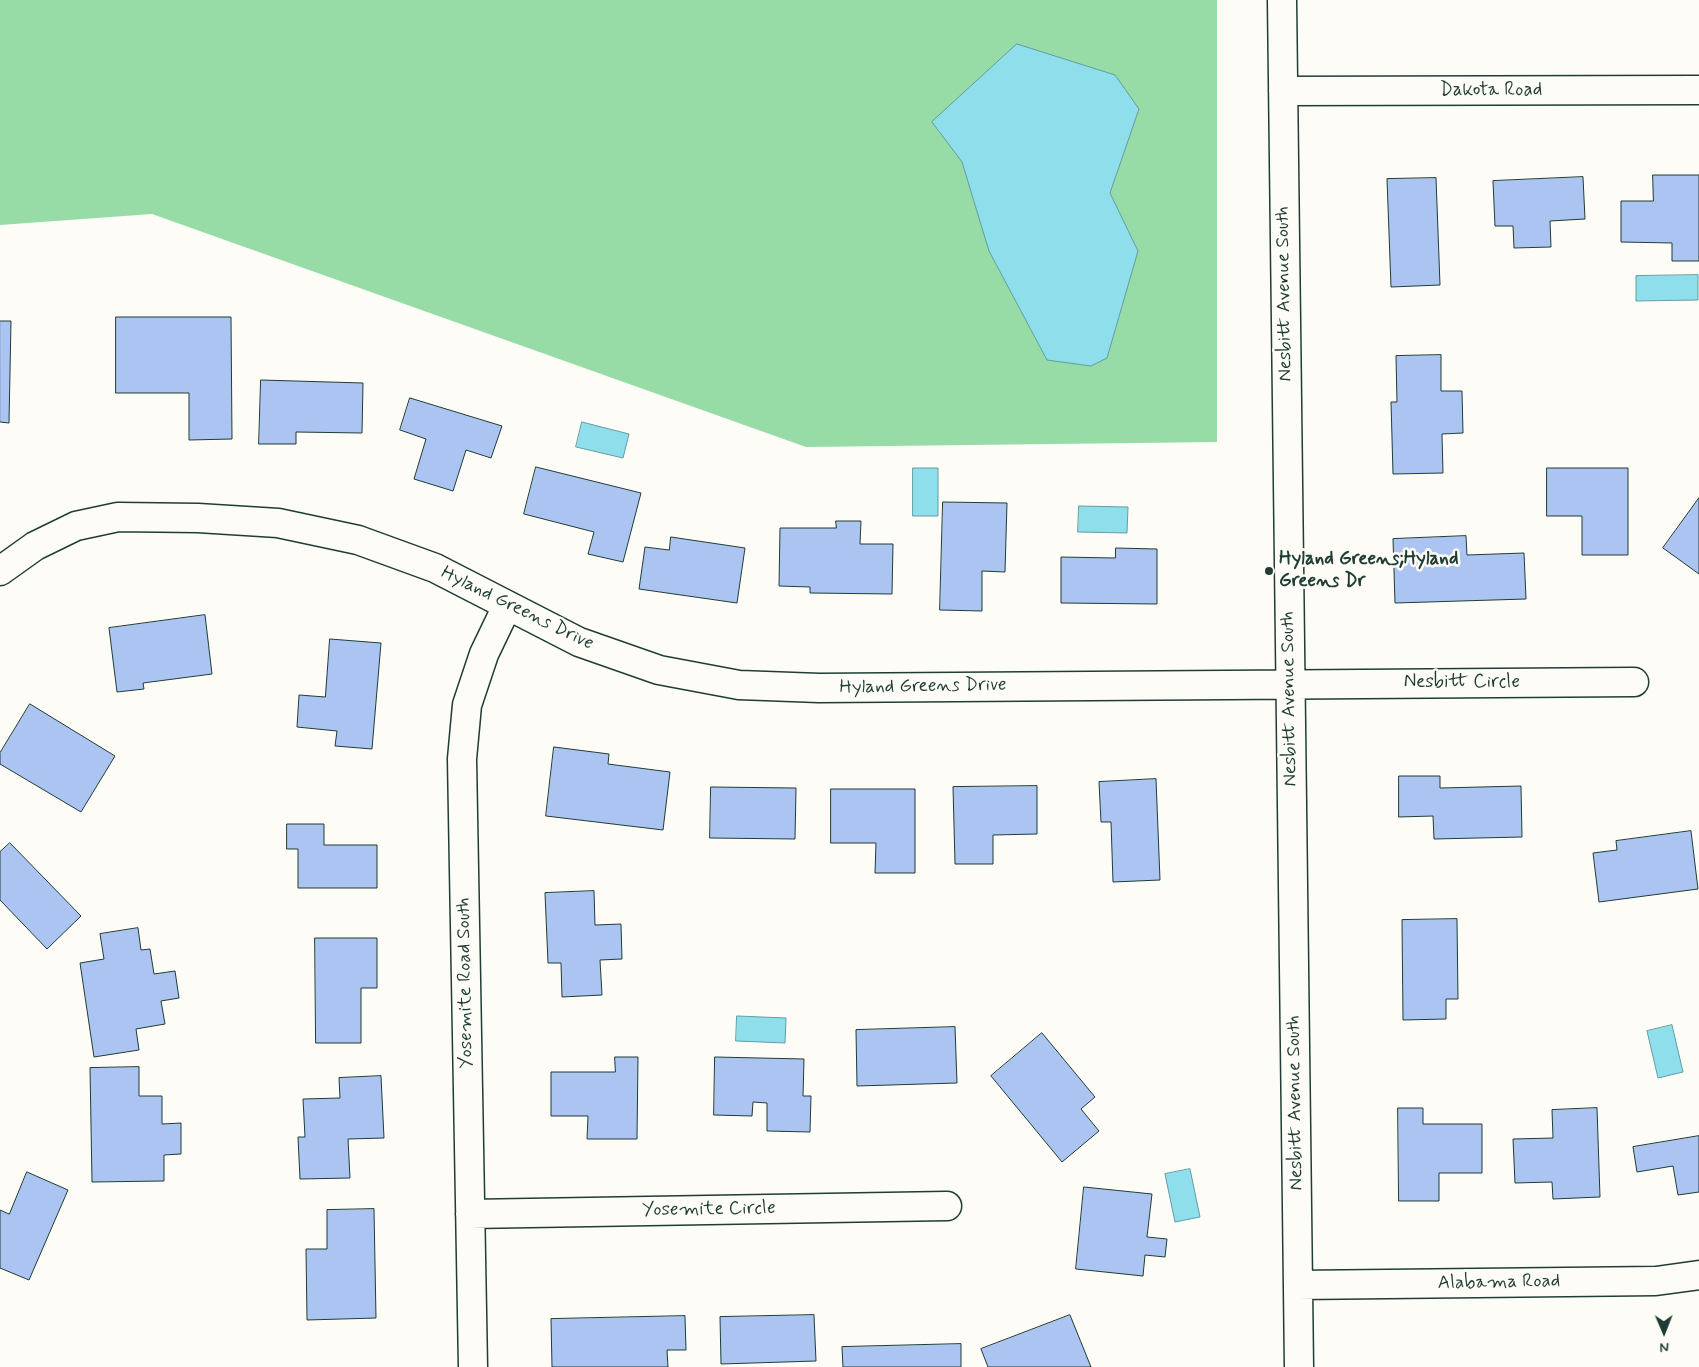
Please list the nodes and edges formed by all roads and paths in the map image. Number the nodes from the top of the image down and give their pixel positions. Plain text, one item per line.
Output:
1 (1282, 0) edge
2 (1699, 90) edge
3 (1283, 91) junction
4 (0, 571) edge
5 (507, 606) junction
6 (1634, 682) dead end
7 (1290, 684) junction
8 (947, 1206) dead end
9 (470, 1214) junction
10 (1699, 1275) edge
11 (1298, 1285) junction
12 (473, 1367) edge
13 (1300, 1367) edge

1 - 3 street, Nesbitt Avenue South
2 - 3 street, Dakota Road
3 - 7 street, Nesbitt Avenue South
4 - 5 street, Hyland Greens Drive
5 - 7 street, Hyland Greens Drive
5 - 9 street, Yosemite Road South
6 - 7 street, Nesbitt Circle
7 - 11 street, Nesbitt Avenue South
8 - 9 street, Yosemite Circle
9 - 12 street, Yosemite Road South
10 - 11 street, Alabama Road
11 - 13 street, Nesbitt Avenue South

